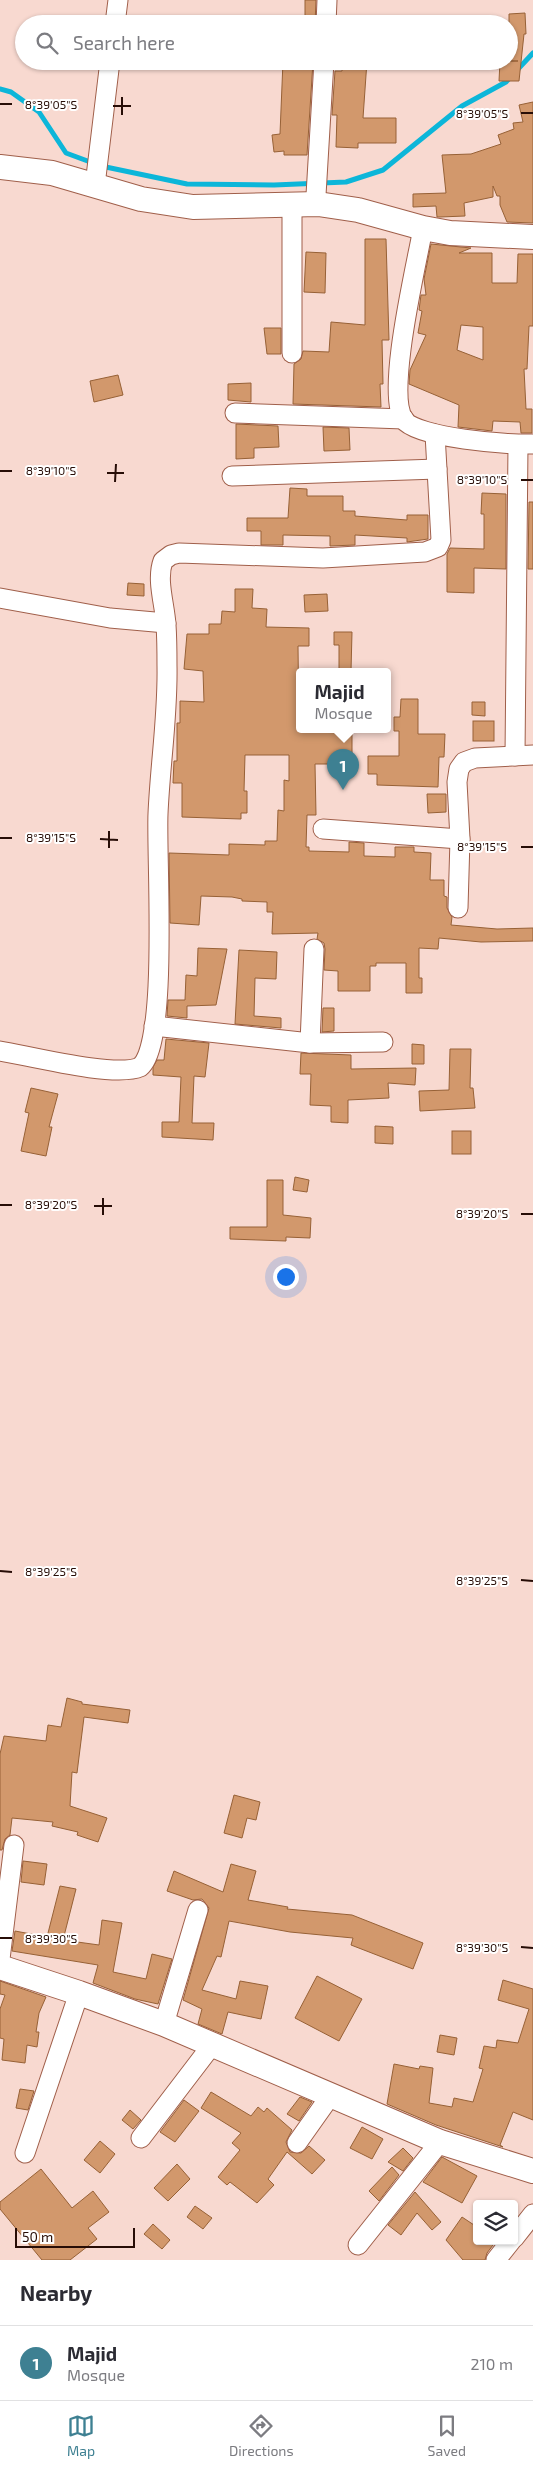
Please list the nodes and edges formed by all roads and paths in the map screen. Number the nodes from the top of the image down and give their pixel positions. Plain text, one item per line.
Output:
1 (118, 0) edge
2 (328, 0) edge
3 (116, 15) edge
4 (327, 15) edge
5 (109, 70) edge
6 (324, 70) edge
7 (0, 167) edge
8 (96, 174) junction
9 (317, 200) junction
10 (292, 205) junction
11 (423, 228) junction
12 (533, 237) edge
13 (292, 353) dead end
14 (235, 413) dead end
15 (404, 419) junction
16 (435, 434) junction
17 (526, 444) edge
18 (437, 469) junction
19 (232, 476) dead end
20 (0, 598) edge
21 (166, 623) junction
22 (524, 756) edge
23 (323, 829) dead end
24 (460, 839) junction
25 (458, 908) dead end
26 (314, 949) dead end
27 (154, 1026) junction
28 (383, 1042) dead end
29 (310, 1043) junction
30 (0, 1051) edge
31 (14, 1845) dead end
32 (198, 1910) dead end
33 (0, 1959) edge
34 (0, 1967) edge
35 (79, 1993) junction
36 (164, 2024) junction
37 (212, 2045) junction
38 (331, 2095) junction
39 (141, 2138) dead end
40 (440, 2142) junction
41 (297, 2144) dead end
42 (25, 2153) dead end
43 (533, 2171) edge
44 (533, 2214) edge
45 (518, 2233) edge
46 (358, 2245) dead end
47 (509, 2245) edge
48 (496, 2260) edge

1 - 3 street
2 - 4 street
5 - 8 street
6 - 9 street
7 - 8 street
8 - 10 street
9 - 10 street
9 - 11 street
10 - 13 street
11 - 12 street
11 - 15 street
14 - 15 street
15 - 16 street
16 - 17 street
16 - 18 street
17 - 22 street
18 - 19 street
18 - 21 street
20 - 21 street
21 - 27 street
22 - 24 street
23 - 24 street
24 - 25 street
26 - 29 street
27 - 29 street
27 - 30 street
28 - 29 street
31 - 33 street
32 - 36 street
34 - 35 street
35 - 36 street
35 - 42 street
36 - 37 street
37 - 38 street
37 - 39 street
38 - 40 street
38 - 41 street
40 - 43 street
40 - 46 street
44 - 45 street
47 - 48 street

